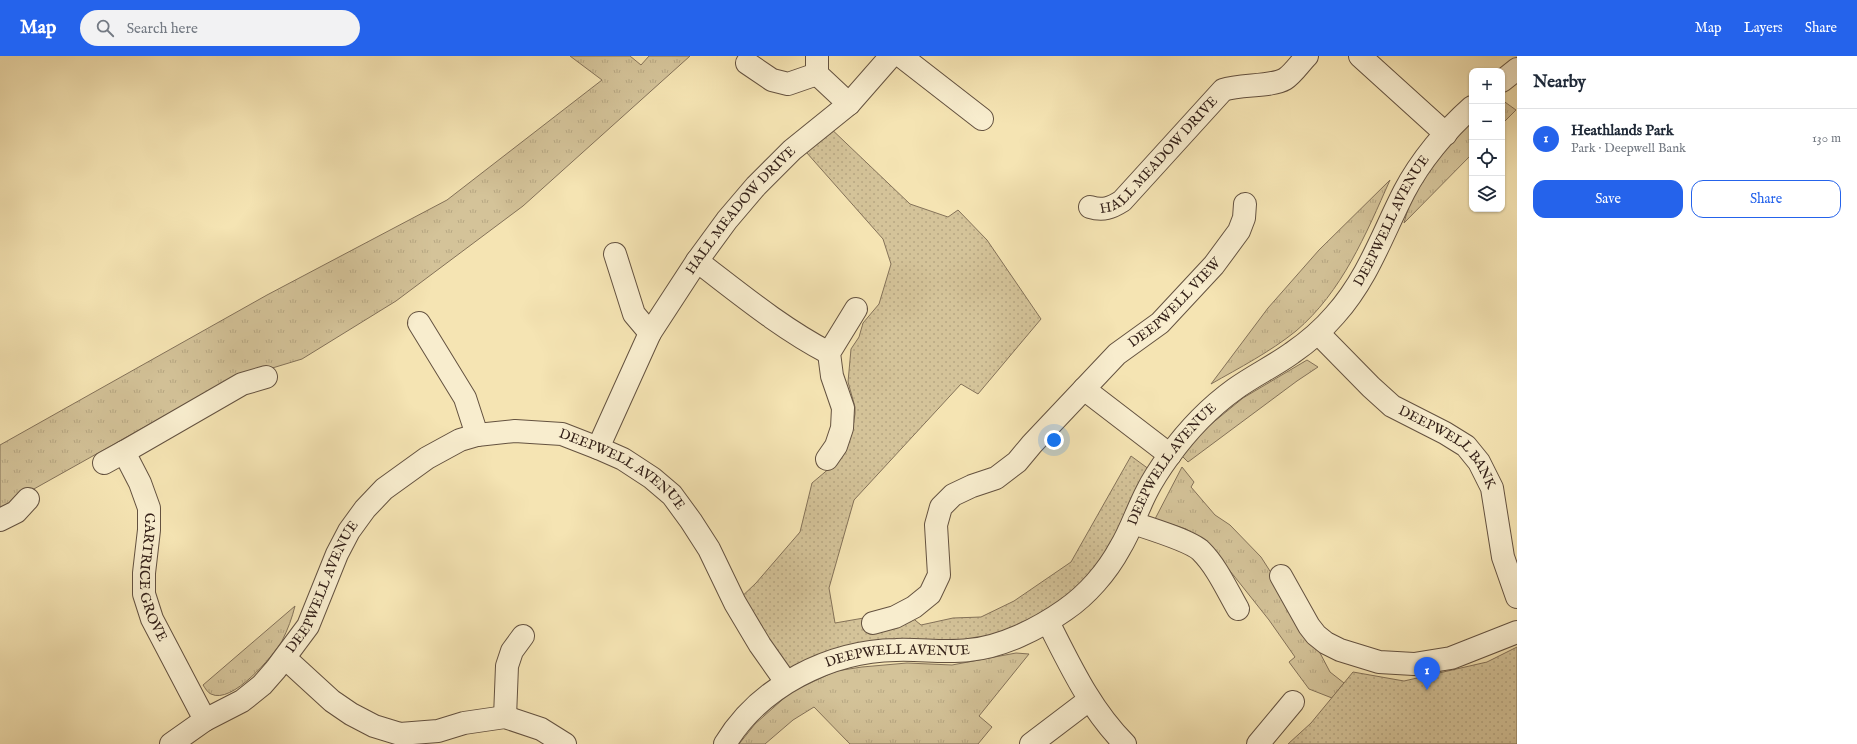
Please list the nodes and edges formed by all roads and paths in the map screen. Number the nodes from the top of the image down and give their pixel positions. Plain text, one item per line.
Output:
1 (891, 56) edge
2 (901, 56) edge
3 (1307, 56) edge
4 (1360, 56) edge
5 (747, 63) dead end
6 (817, 65) edge
7 (849, 104) junction
8 (1469, 110) edge
9 (982, 119) dead end
10 (1446, 134) junction
11 (1245, 204) dead end
12 (1090, 207) dead end
13 (615, 254) dead end
14 (697, 261) junction
15 (856, 309) dead end
16 (419, 323) dead end
17 (1318, 332) junction
18 (650, 333) junction
19 (829, 353) junction
20 (266, 377) dead end
21 (1084, 389) junction
22 (477, 435) junction
23 (598, 448) junction
24 (124, 452) junction
25 (1170, 455) junction
26 (828, 459) dead end
27 (104, 463) dead end
28 (28, 499) dead end
29 (0, 520) edge
30 (1133, 523) junction
31 (1282, 576) dead end
32 (1517, 597) edge
33 (1238, 609) dead end
34 (1048, 622) junction
35 (873, 623) dead end
36 (1517, 632) edge
37 (523, 636) dead end
38 (285, 658) junction
39 (786, 682) junction
40 (1089, 700) junction
41 (1293, 702) dead end
42 (505, 717) junction
43 (205, 720) junction
44 (399, 739) edge
45 (171, 744) edge
46 (565, 744) edge
47 (725, 744) edge
48 (1031, 744) edge
49 (1124, 744) edge
50 (1258, 744) edge

1 - 7 street, HALL MEADOW DRIVE
2 - 9 street
3 - 12 street, HALL MEADOW DRIVE
4 - 10 street
5 - 6 street
6 - 7 street
7 - 14 street, HALL MEADOW DRIVE
8 - 10 street, DEEPWELL AVENUE
10 - 17 street, DEEPWELL AVENUE
11 - 21 street, DEEPWELL VIEW
13 - 18 street
14 - 18 street, HALL MEADOW DRIVE
14 - 19 street
15 - 19 street
16 - 22 street
17 - 25 street, DEEPWELL AVENUE
17 - 32 street, DEEPWELL BANK
18 - 23 street, HALL MEADOW DRIVE
19 - 26 street
20 - 24 street
21 - 25 street
21 - 35 street, DEEPWELL VIEW
22 - 23 street, DEEPWELL AVENUE
22 - 38 street, DEEPWELL AVENUE
23 - 39 street, DEEPWELL AVENUE
24 - 27 street
24 - 43 street, GARTRICE GROVE
25 - 30 street, DEEPWELL AVENUE
28 - 29 street
30 - 33 street
30 - 34 street, DEEPWELL AVENUE
31 - 36 street
34 - 39 street, DEEPWELL AVENUE
34 - 40 street
37 - 42 street
38 - 43 street, DEEPWELL AVENUE
38 - 44 street
39 - 47 street, DEEPWELL AVENUE
40 - 48 street
40 - 49 street
41 - 50 street
42 - 44 street
42 - 46 street
43 - 45 street, DEEPWELL AVENUE

